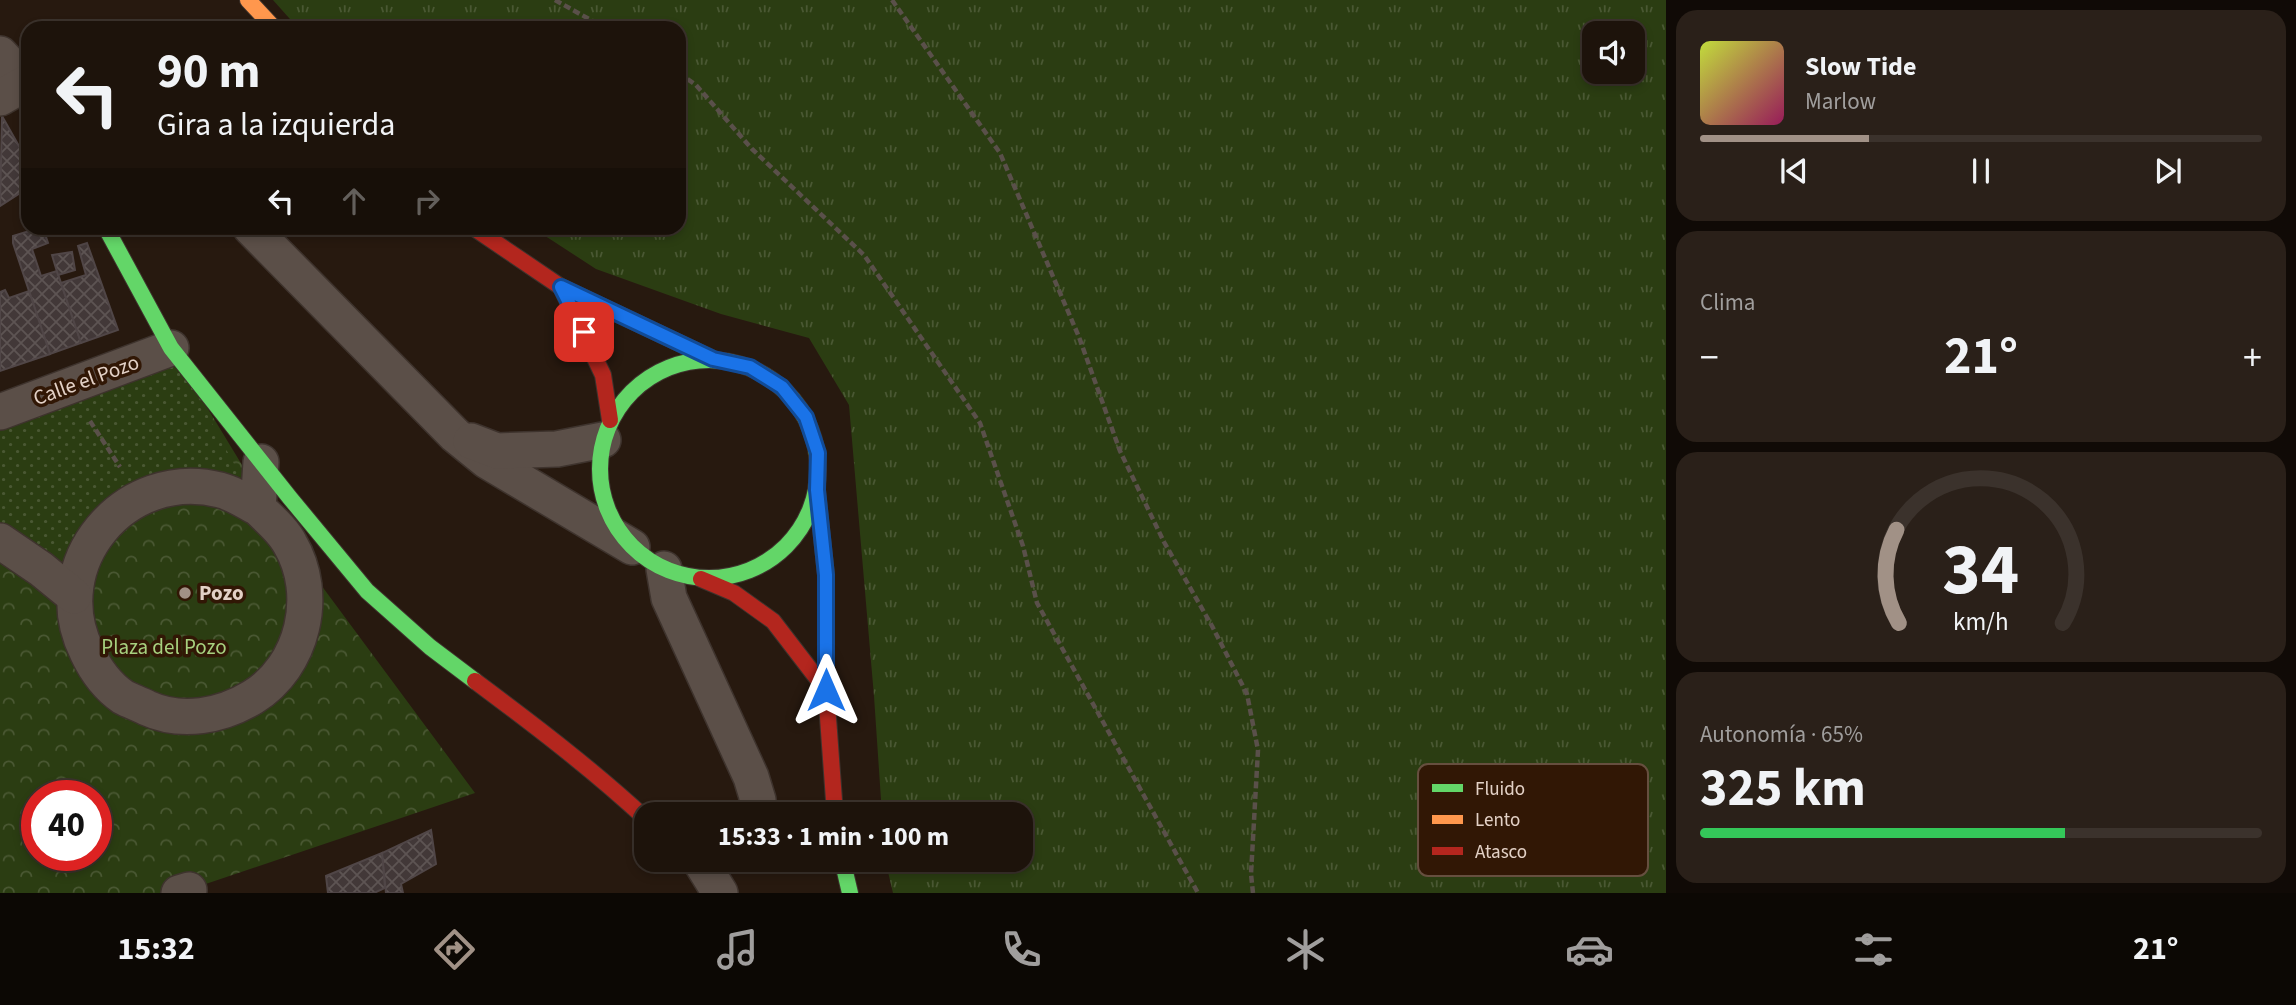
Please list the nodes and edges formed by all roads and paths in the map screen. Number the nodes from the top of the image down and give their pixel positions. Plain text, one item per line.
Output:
1 (248, 0) edge
2 (555, 0) edge
3 (892, 0) edge
4 (268, 21) edge
5 (592, 21) edge
6 (0, 54) edge
7 (686, 79) edge
8 (21, 87) edge
9 (110, 235) edge
10 (258, 235) edge
11 (484, 235) edge
12 (561, 287) junction
13 (171, 348) junction
14 (713, 359) junction
15 (68, 387) junction
16 (0, 412) edge
17 (606, 430) junction
18 (455, 435) junction
19 (261, 462) junction
20 (817, 490) junction
21 (139, 497) junction
22 (258, 508) junction
23 (0, 541) edge
24 (292, 546) junction
25 (632, 547) junction
26 (339, 558) junction
27 (664, 569) junction
28 (701, 579) junction
29 (74, 596) junction
30 (826, 690) junction
31 (757, 802) edge
32 (834, 802) edge
33 (634, 808) edge
34 (707, 872) edge
35 (845, 872) edge
36 (720, 893) edge
37 (850, 893) edge
38 (1198, 893) edge
39 (1253, 893) edge

1 - 4 street
2 - 5 path
3 - 39 path
6 - 8 street
7 - 38 path
9 - 13 street
10 - 18 street
11 - 12 street
12 - 14 street
12 - 17 street
13 - 15 street, Calle el Pozo
13 - 19 street
14 - 17 street
14 - 20 street
15 - 16 street, Calle el Pozo
15 - 21 path
17 - 18 street
17 - 25 street
18 - 25 street
19 - 22 street
19 - 26 street
20 - 28 street
20 - 30 street
21 - 22 street
21 - 29 street
22 - 24 street
23 - 29 street
24 - 26 street
24 - 29 street
25 - 27 street
26 - 33 street
27 - 28 street
27 - 31 street
28 - 30 street
30 - 32 street
34 - 36 street
35 - 37 street

